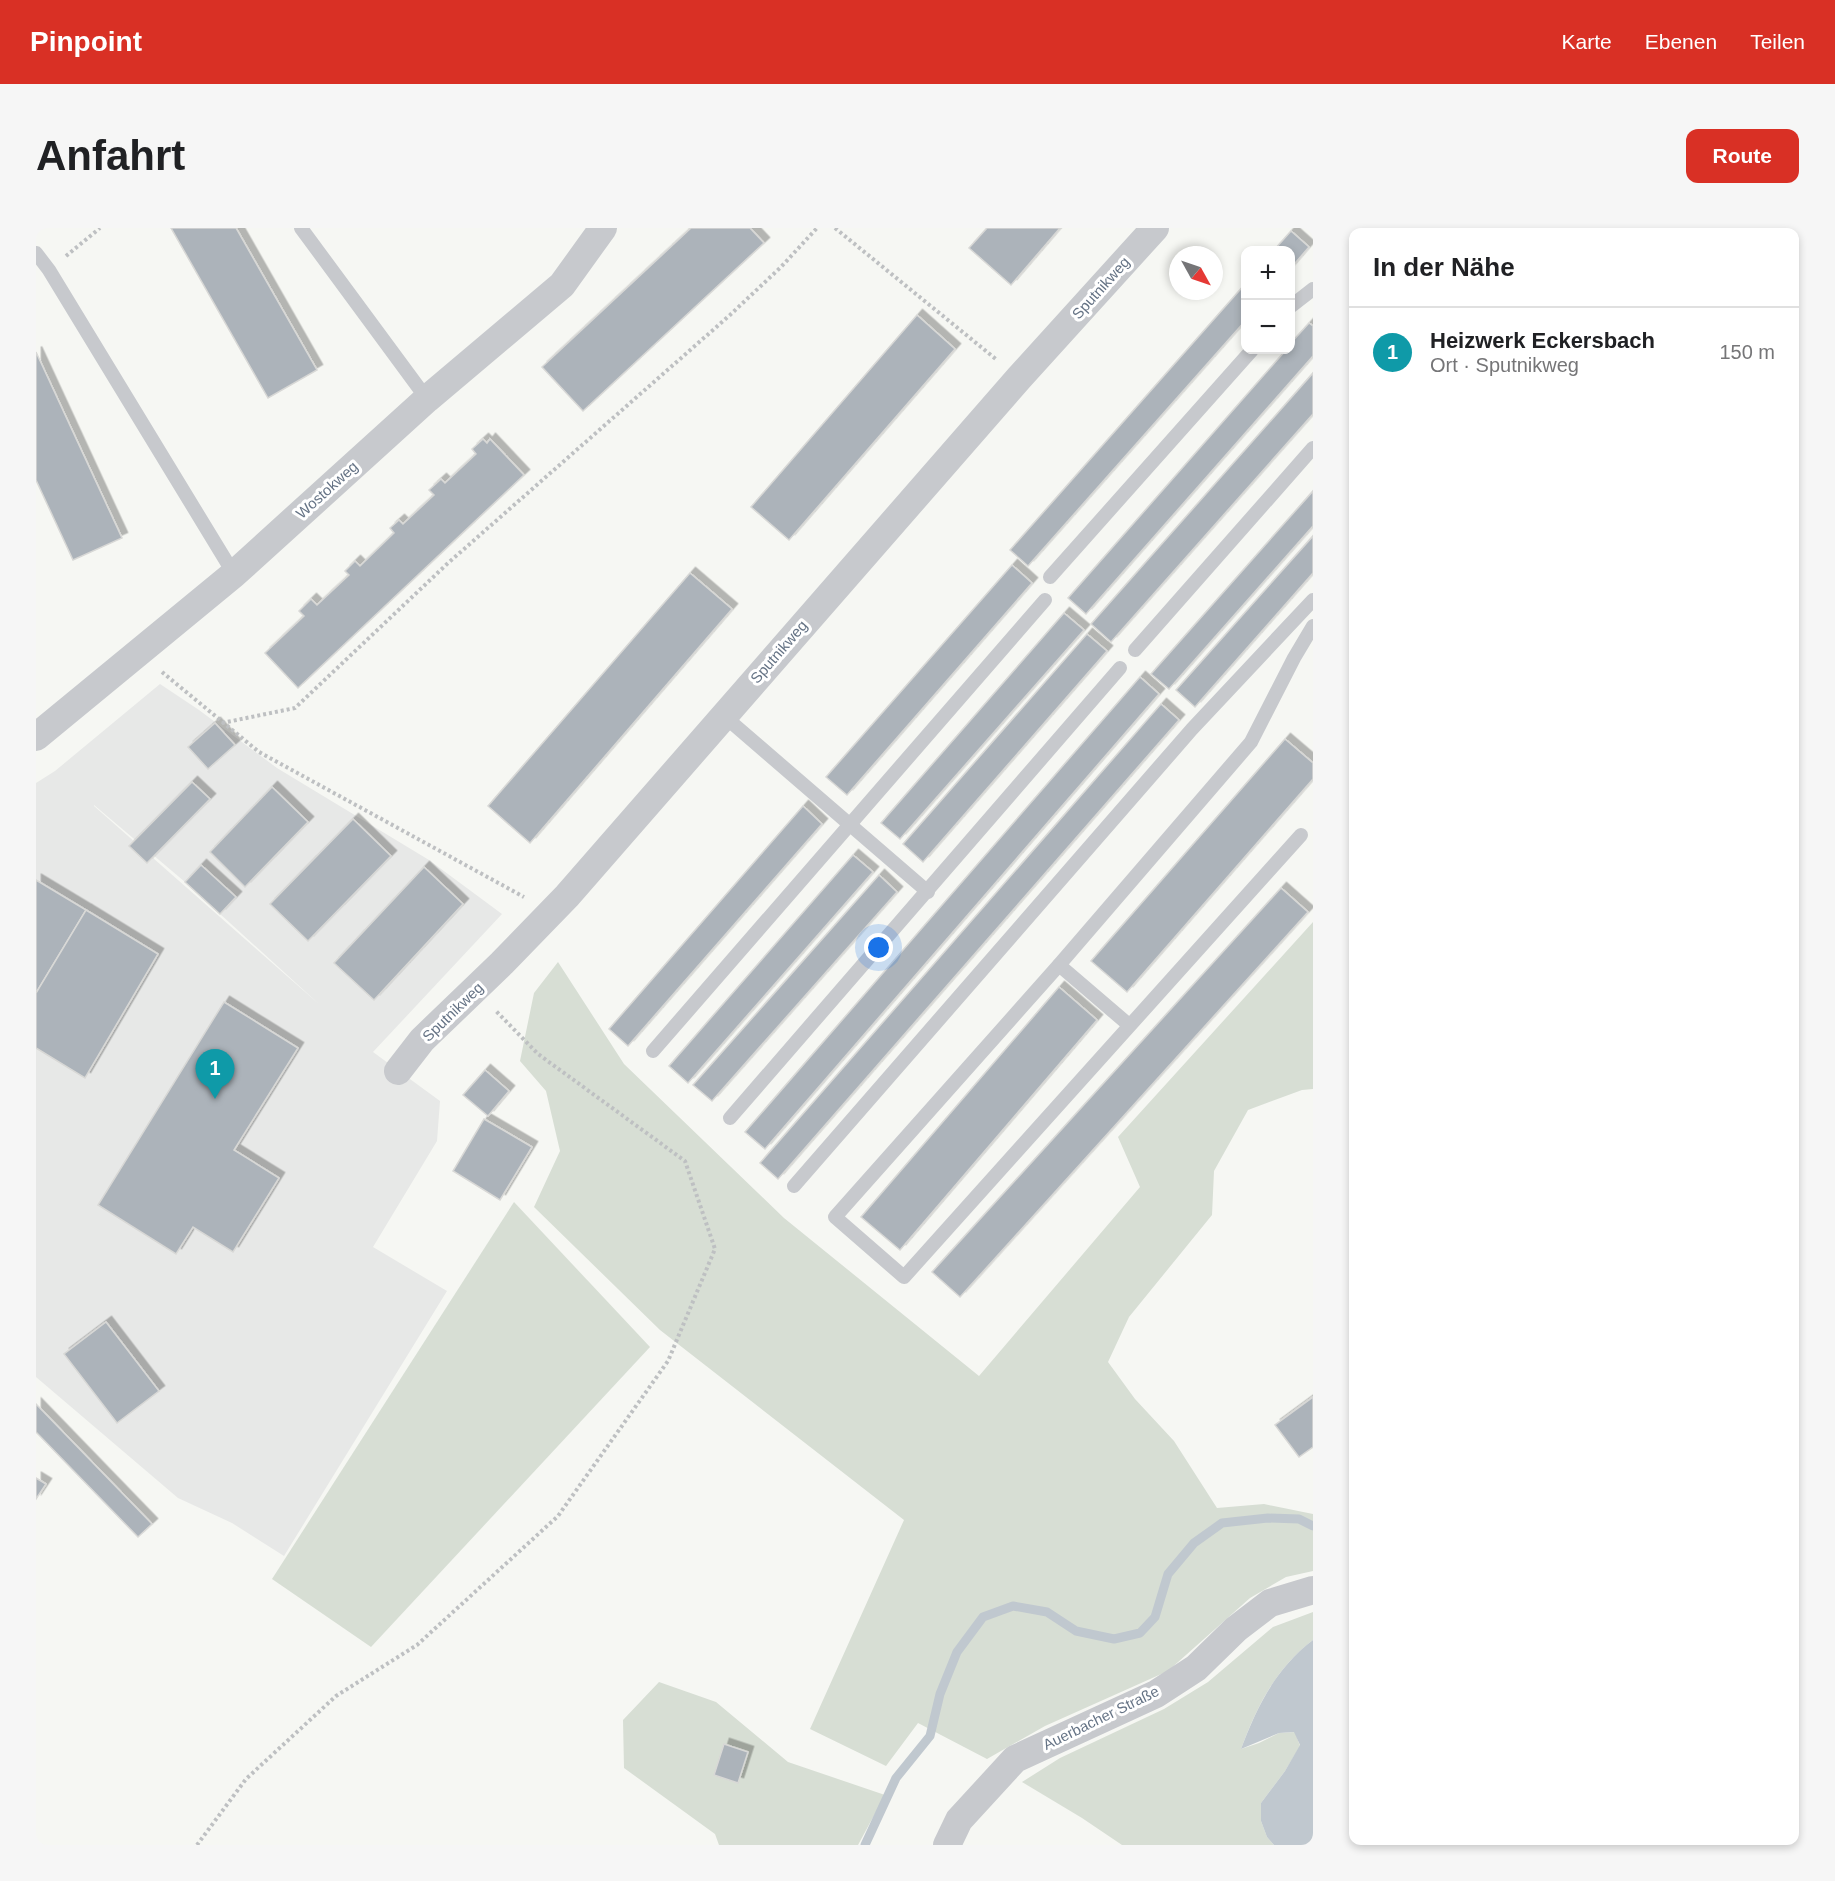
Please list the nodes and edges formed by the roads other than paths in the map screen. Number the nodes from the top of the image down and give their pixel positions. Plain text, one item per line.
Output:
1 (301, 228) edge
2 (603, 228) edge
3 (1155, 228) edge
4 (36, 253) edge
5 (1312, 293) edge
6 (1295, 304) edge
7 (1248, 354) edge
8 (427, 399) junction
9 (1313, 448) edge
10 (234, 574) junction
11 (1050, 577) dead end
12 (1045, 600) dead end
13 (1313, 600) edge
14 (1313, 626) edge
15 (1135, 650) dead end
16 (1120, 668) dead end
17 (724, 716) junction
18 (36, 736) edge
19 (849, 825) junction
20 (1301, 835) dead end
21 (928, 892) junction
22 (1059, 965) junction
23 (1130, 1026) junction
24 (653, 1051) dead end
25 (398, 1071) dead end
26 (730, 1118) dead end
27 (794, 1186) dead end
28 (1313, 1590) edge
29 (953, 1833) edge

1 - 8 lane
2 - 8 street, Wostokweg
3 - 17 street, Sputnikweg
4 - 10 lane
5 - 6 lane
7 - 11 lane
8 - 10 street, Wostokweg
9 - 15 lane
10 - 18 street, Wostokweg
12 - 19 lane
13 - 27 lane
14 - 22 lane
16 - 21 lane
17 - 19 lane
17 - 25 street, Sputnikweg
19 - 21 lane
19 - 24 lane
20 - 23 lane
21 - 26 lane
22 - 23 lane
22 - 23 lane
28 - 29 street, Auerbacher Straße

